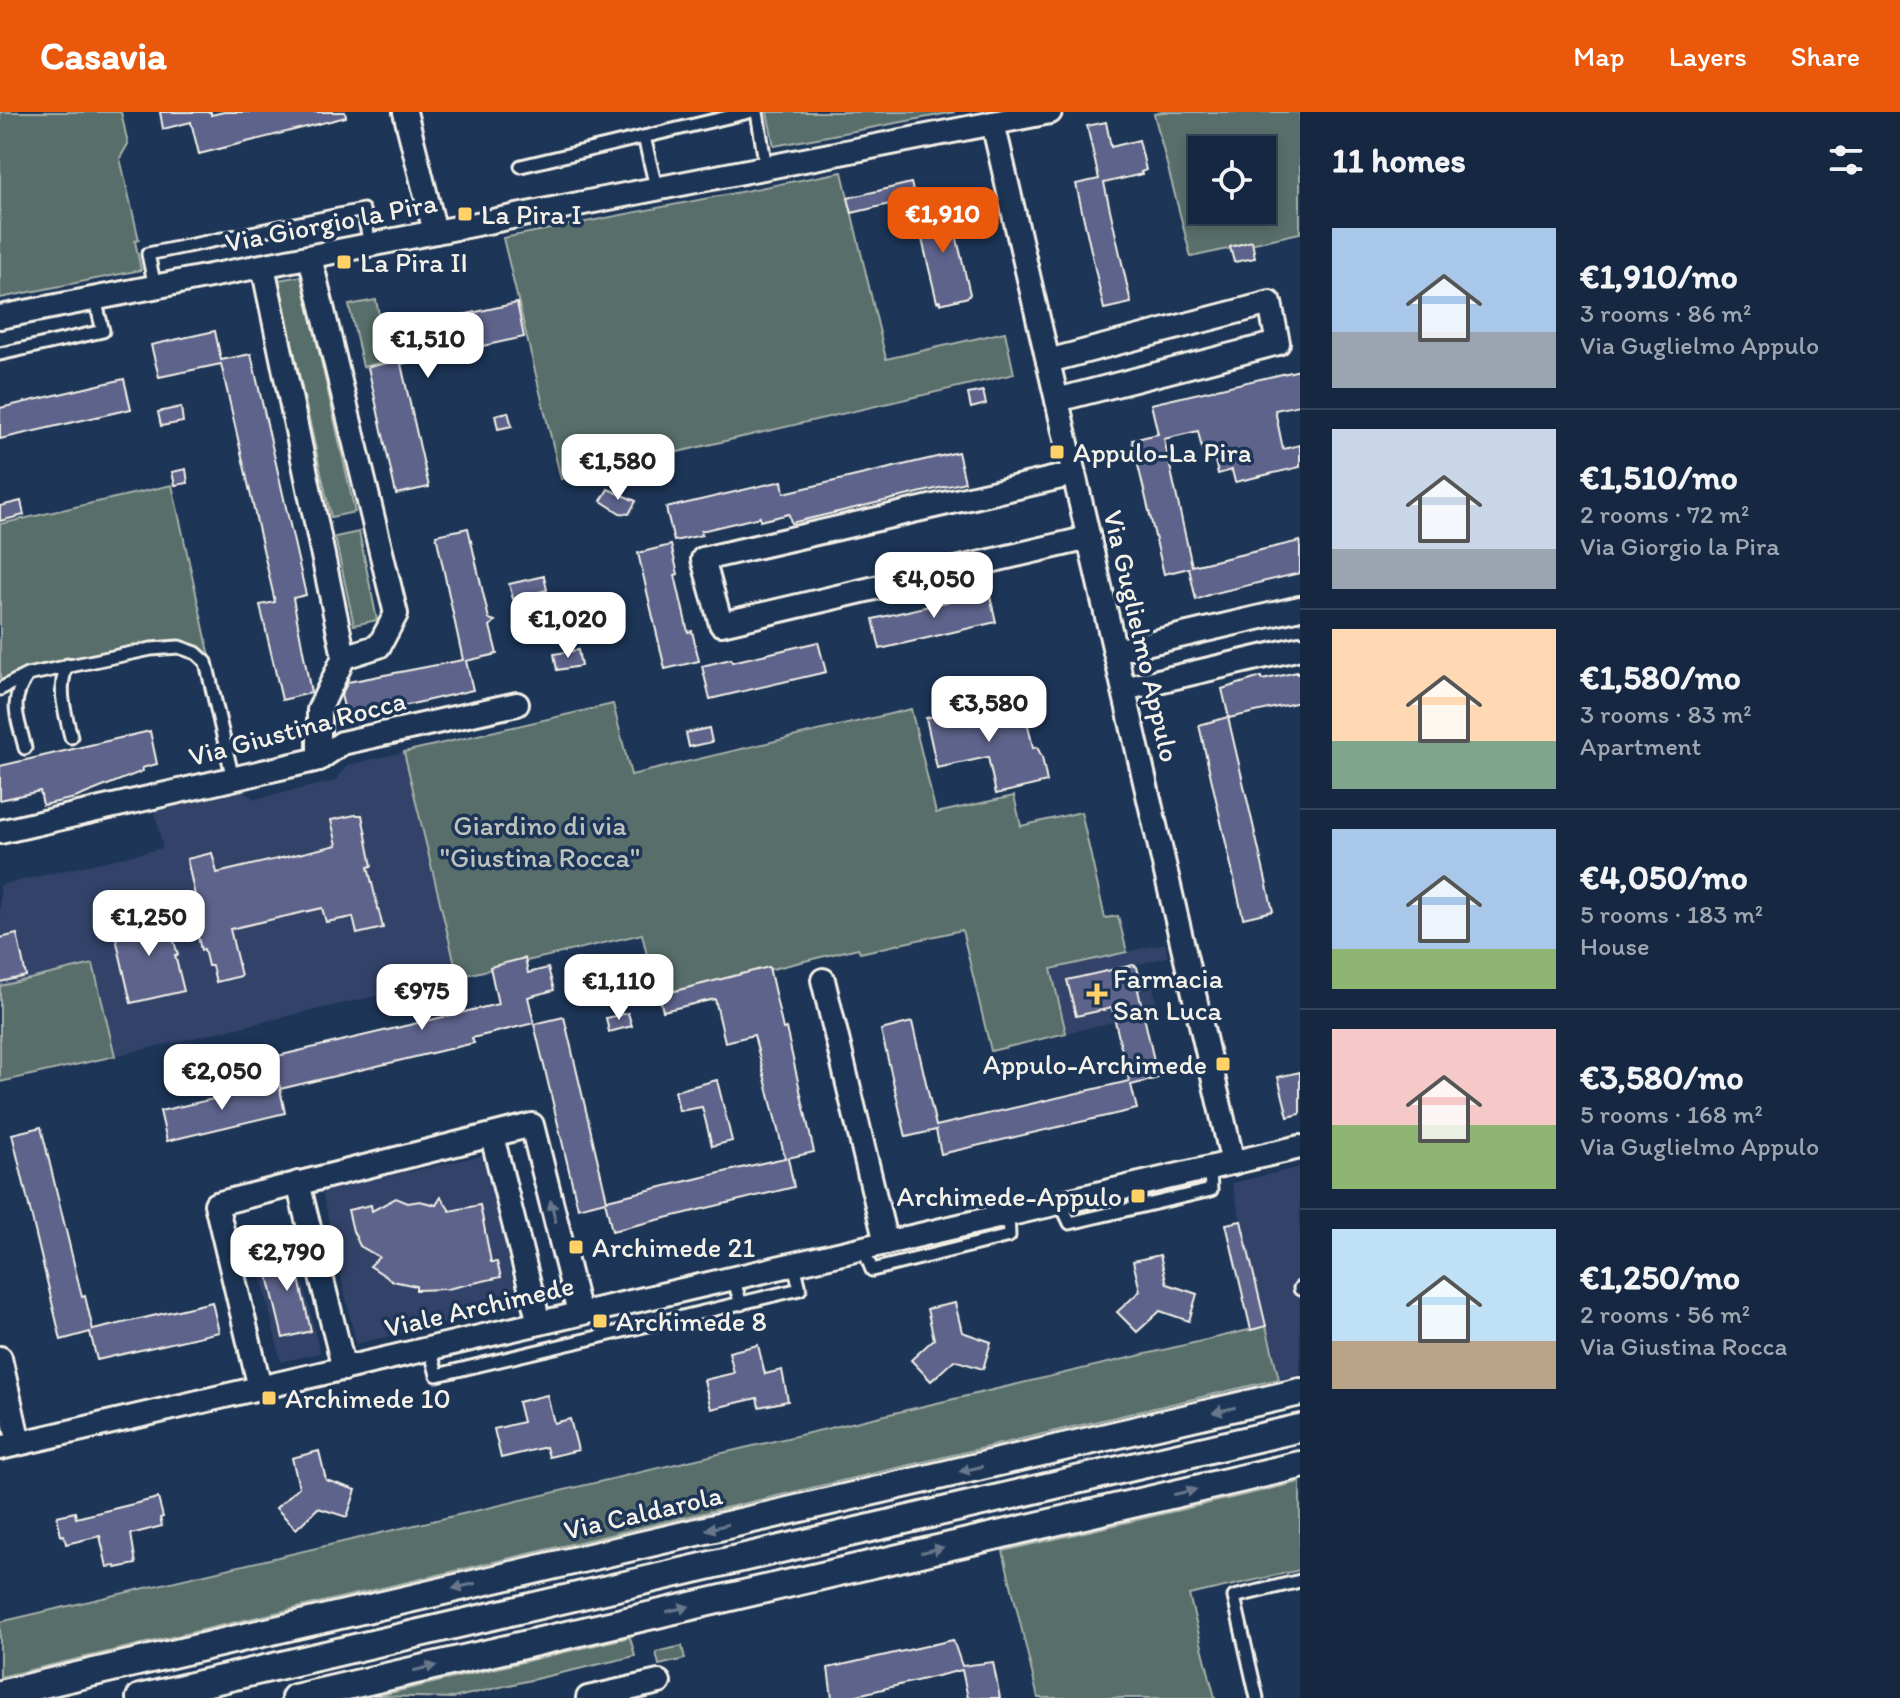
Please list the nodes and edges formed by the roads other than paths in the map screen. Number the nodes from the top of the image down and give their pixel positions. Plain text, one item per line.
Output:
1 (405, 112) edge
2 (749, 112) edge
3 (757, 112) edge
4 (1050, 112) edge
5 (993, 123) junction
6 (644, 137) junction
7 (521, 166) dead end
8 (766, 168) junction
9 (656, 187) junction
10 (435, 232) junction
11 (370, 245) junction
12 (310, 257) junction
13 (263, 266) junction
14 (155, 287) junction
15 (95, 299) junction
16 (0, 317) edge
17 (0, 354) edge
18 (1048, 361) junction
19 (1057, 400) junction
20 (1074, 474) junction
21 (1089, 538) junction
22 (1300, 608) edge
23 (1300, 648) edge
24 (1115, 651) junction
25 (344, 657) junction
26 (67, 665) junction
27 (27, 675) junction
28 (0, 689) edge
29 (1124, 689) junction
30 (517, 704) dead end
31 (71, 737) dead end
32 (25, 748) dead end
33 (319, 759) junction
34 (233, 779) junction
35 (0, 832) edge
36 (823, 980) dead end
37 (492, 1136) junction
38 (1300, 1147) edge
39 (1233, 1163) junction
40 (298, 1183) junction
41 (1008, 1214) junction
42 (886, 1243) junction
43 (863, 1248) junction
44 (794, 1264) junction
45 (733, 1278) junction
46 (741, 1304) junction
47 (579, 1313) junction
48 (532, 1325) junction
49 (430, 1348) junction
50 (531, 1353) junction
51 (0, 1358) edge
52 (344, 1369) junction
53 (260, 1388) junction
54 (1300, 1392) edge
55 (1300, 1428) edge
56 (10, 1445) edge
57 (1300, 1465) edge
58 (1300, 1581) edge
59 (659, 1682) dead end
60 (0, 1694) edge
61 (140, 1698) edge
62 (295, 1698) edge
63 (588, 1698) edge
64 (1257, 1698) edge

1 - 10 street
2 - 6 lane
3 - 8 lane
4 - 5 street, Via Giorgio la Pira
5 - 8 street, Via Giorgio la Pira
5 - 18 street, Via Guglielmo Appulo
6 - 7 lane
6 - 9 lane
8 - 9 street, Via Giorgio la Pira
9 - 10 street, Via Giorgio la Pira
10 - 11 street, Via Giorgio la Pira
11 - 12 street, Via Giorgio la Pira
11 - 14 lane
12 - 13 street, Via Giorgio la Pira
12 - 25 street
13 - 14 street, Via Giorgio la Pira
13 - 25 street
14 - 15 street, Via Giorgio la Pira
15 - 16 street, Via Giorgio la Pira
15 - 17 lane
18 - 19 street, Via Guglielmo Appulo
18 - 19 street
19 - 20 street, Via Guglielmo Appulo
20 - 21 street, Via Guglielmo Appulo
20 - 21 street
21 - 24 street, Via Guglielmo Appulo
22 - 24 street
23 - 29 street
24 - 29 street, Via Guglielmo Appulo
25 - 33 street
26 - 27 lane
26 - 31 lane
26 - 34 lane
27 - 28 lane
27 - 32 lane
29 - 39 street, Via Guglielmo Appulo
30 - 33 street, Via Giustina Rocca
33 - 34 street, Via Giustina Rocca
34 - 35 street, Via Giustina Rocca
36 - 42 street
37 - 40 street
47 -> 37 street
37 - 48 street
38 - 39 street, Viale Archimede
39 - 41 street, Viale Archimede
40 - 52 street
40 - 53 street
41 - 42 street, Viale Archimede
41 - 43 lane
42 - 43 street, Viale Archimede
43 - 44 street, Viale Archimede
44 - 45 street, Viale Archimede
44 - 46 lane
45 - 46 lane
45 - 47 street, Viale Archimede
46 - 50 lane
47 - 48 street, Viale Archimede
48 - 49 street, Viale Archimede
48 - 50 lane
49 - 50 lane
49 - 52 street, Viale Archimede
51 - 56 street
52 - 53 street, Viale Archimede
53 - 56 street, Viale Archimede
54 -> 60 street, Via Caldarola
55 - 61 street
62 -> 57 street
58 - 64 lane
59 - 63 street

